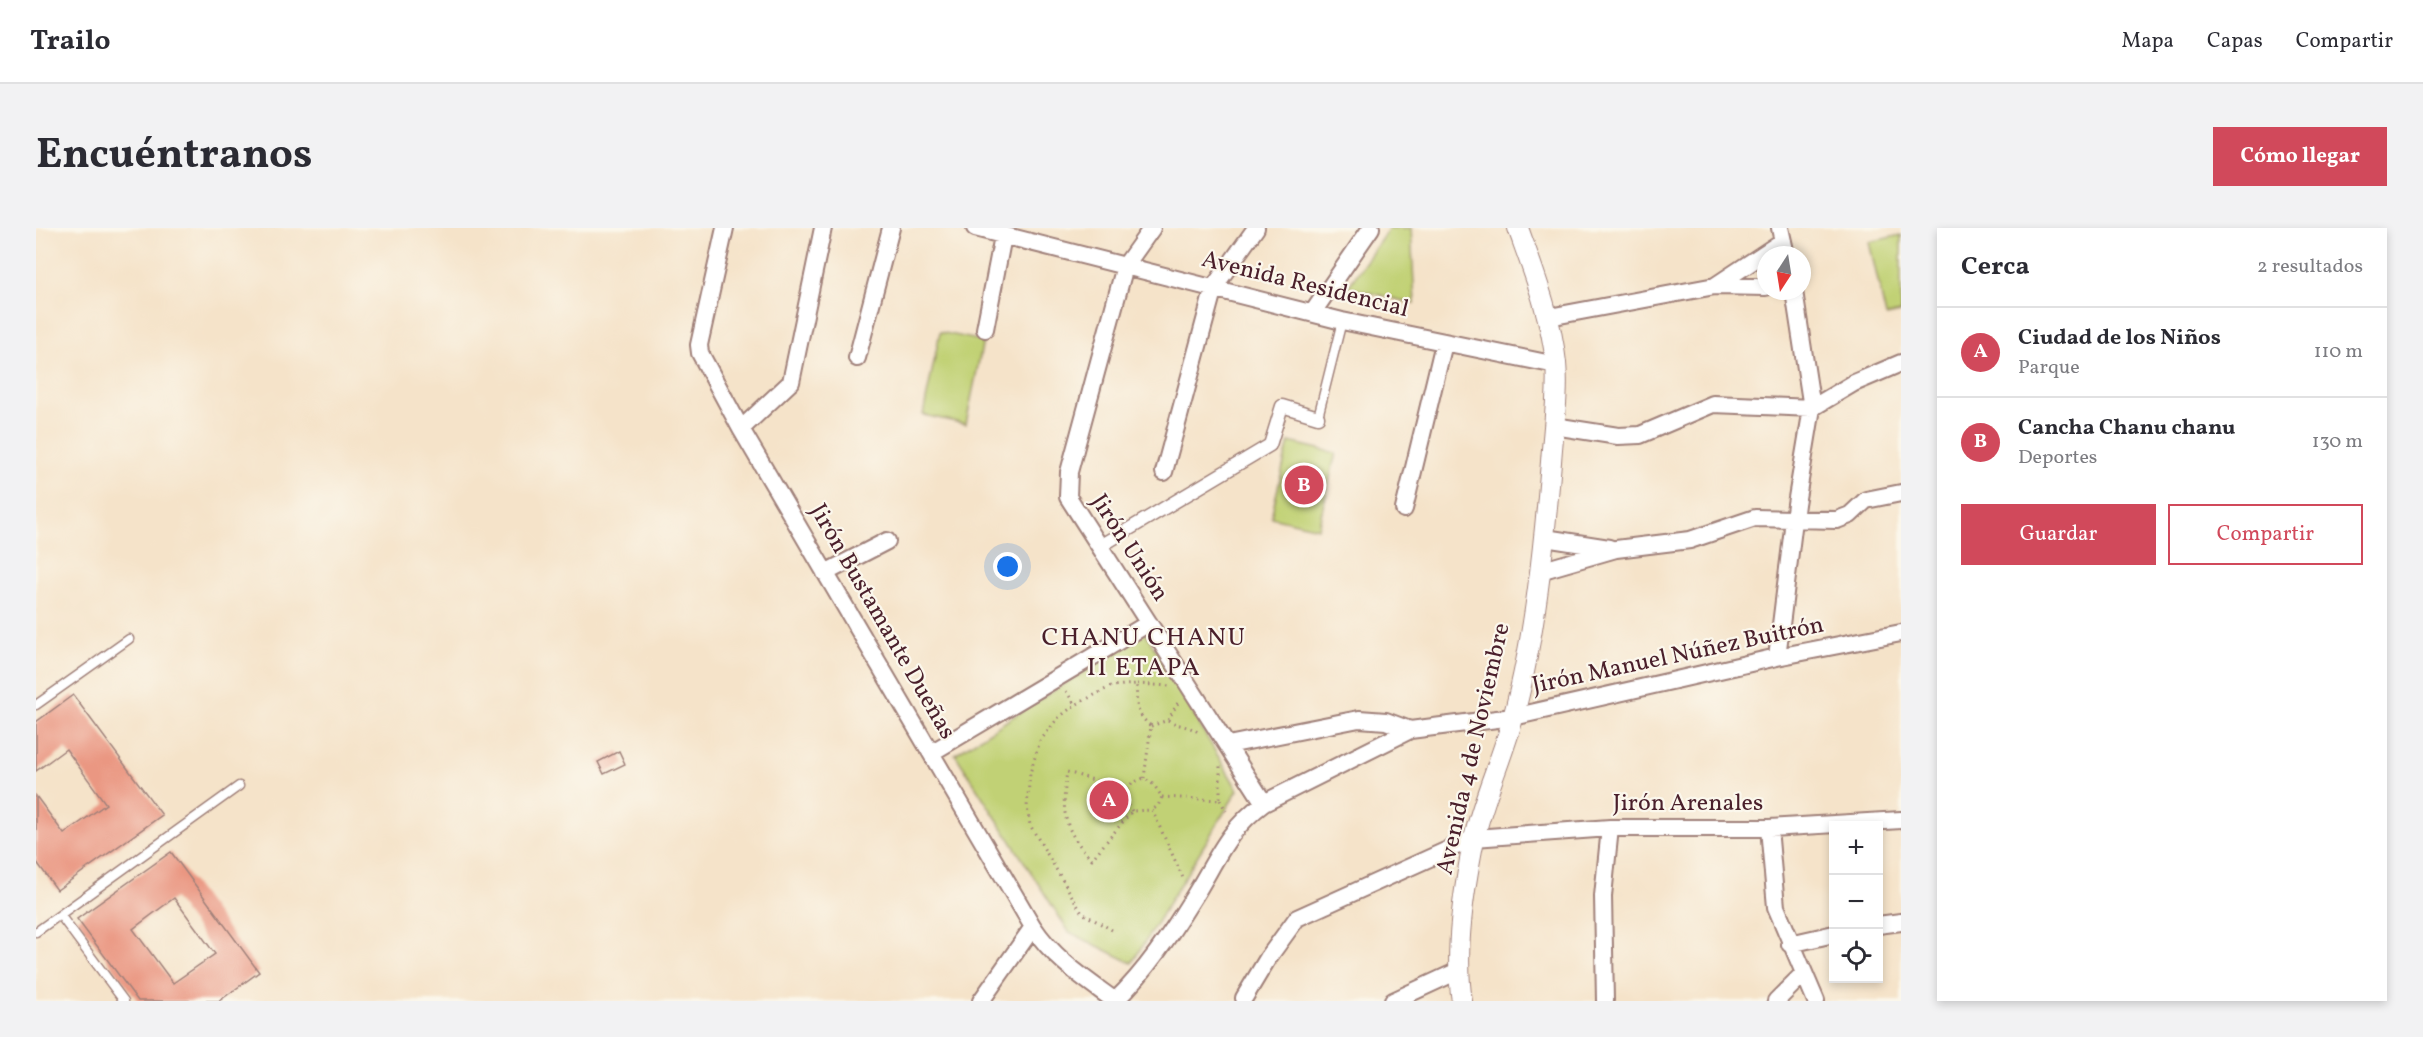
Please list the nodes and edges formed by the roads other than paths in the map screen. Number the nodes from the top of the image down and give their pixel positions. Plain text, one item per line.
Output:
1 (725, 228) edge
2 (823, 228) edge
3 (891, 228) edge
4 (975, 228) edge
5 (1152, 228) edge
6 (1256, 228) edge
7 (1371, 228) edge
8 (1518, 228) edge
9 (1026, 234) edge
10 (1003, 236) junction
11 (1783, 241) edge
12 (1125, 266) junction
13 (1715, 286) junction
14 (1214, 287) junction
15 (1757, 287) edge
16 (1795, 300) edge
17 (1313, 312) junction
18 (1549, 317) junction
19 (1342, 321) junction
20 (985, 329) dead end
21 (1444, 343) junction
22 (857, 358) dead end
23 (1901, 363) edge
24 (1556, 365) junction
25 (1812, 408) junction
26 (1318, 417) joint
27 (1554, 426) junction
28 (741, 429) junction
29 (1164, 472) dead end
30 (1901, 493) edge
31 (1404, 509) dead end
32 (1794, 519) junction
33 (1545, 538) junction
34 (886, 541) dead end
35 (1099, 547) junction
36 (1616, 549) junction
37 (1540, 571) junction
38 (825, 573) junction
39 (1149, 623) junction
40 (1901, 633) edge
41 (129, 639) dead end
42 (1777, 657) junction
43 (36, 705) edge
44 (1513, 717) junction
45 (1410, 730) junction
46 (1224, 750) junction
47 (931, 753) junction
48 (239, 786) dead end
49 (1264, 803) junction
50 (1901, 820) edge
51 (1610, 828) junction
52 (1769, 828) junction
53 (1474, 838) junction
54 (60, 915) junction
55 (1901, 922) edge
56 (1883, 924) edge
57 (1033, 927) junction
58 (36, 932) edge
59 (1829, 935) edge
60 (1790, 944) junction
61 (1458, 971) junction
62 (1803, 974) junction
63 (1244, 998) dead end
64 (124, 1001) edge
65 (981, 1001) edge
66 (1115, 1001) edge
67 (1393, 1001) edge
68 (1462, 1001) edge
69 (1605, 1001) edge
70 (1776, 1001) edge
71 (1816, 1001) edge

1 - 28 street, Jirón Bustamante Dueñas
2 - 28 street
3 - 22 street
4 - 10 street, Avenida Residencial
5 - 12 street, Jirón Unión
6 - 14 street
7 - 17 street
8 - 18 street, Avenida 4 de Noviembre
9 - 10 street, Avenida Residencial
9 - 12 street, Avenida Residencial
10 - 20 street
11 - 13 street
12 - 14 street, Avenida Residencial
12 - 35 street, Jirón Unión
13 - 15 street
13 - 18 street
14 - 17 street, Avenida Residencial
14 - 29 street
16 - 25 street
17 - 19 street, Avenida Residencial
18 - 24 street, Avenida 4 de Noviembre
19 - 21 street, Avenida Residencial
19 - 26 lane
21 - 24 street, Avenida Residencial
21 - 31 street
23 - 25 street
24 - 27 street, Avenida 4 de Noviembre
25 - 27 street
25 - 32 street
26 - 35 street
27 - 33 street, Avenida 4 de Noviembre
28 - 38 street, Jirón Bustamante Dueñas
30 - 32 street
32 - 36 street
32 - 42 street
33 - 36 street
33 - 37 street, Avenida 4 de Noviembre
34 - 38 street
35 - 39 street, Jirón Unión
36 - 37 street
37 - 44 street, Avenida 4 de Noviembre
38 - 47 street, Jirón Bustamante Dueñas
39 - 46 street, Jirón Unión
39 - 47 street
40 - 42 street, Jirón Manuel Núñez Buitrón
41 - 43 lane
42 - 44 street, Jirón Manuel Núñez Buitrón
44 - 45 street, Jirón Manuel Núñez Buitrón
44 - 53 street, Avenida 4 de Noviembre
45 - 46 street
45 - 49 street, Jirón Manuel Núñez Buitrón
46 - 49 street, Jirón Unión
47 - 57 street, Jirón Bustamante Dueñas
48 - 54 lane
49 - 66 street, Jirón Manuel Núñez Buitrón
50 - 52 street, Jirón Arenales
51 - 52 street, Jirón Arenales
51 - 53 street, Jirón Arenales
51 - 69 street
52 - 60 street
53 - 61 street, Avenida 4 de Noviembre
53 - 63 street
54 - 58 lane
54 - 64 lane
55 - 56 street
57 - 65 street
57 - 66 street, Jirón Bustamante Dueñas
59 - 60 street
60 - 62 street
61 - 67 street
61 - 68 street, Avenida 4 de Noviembre
62 - 70 street
62 - 71 street

